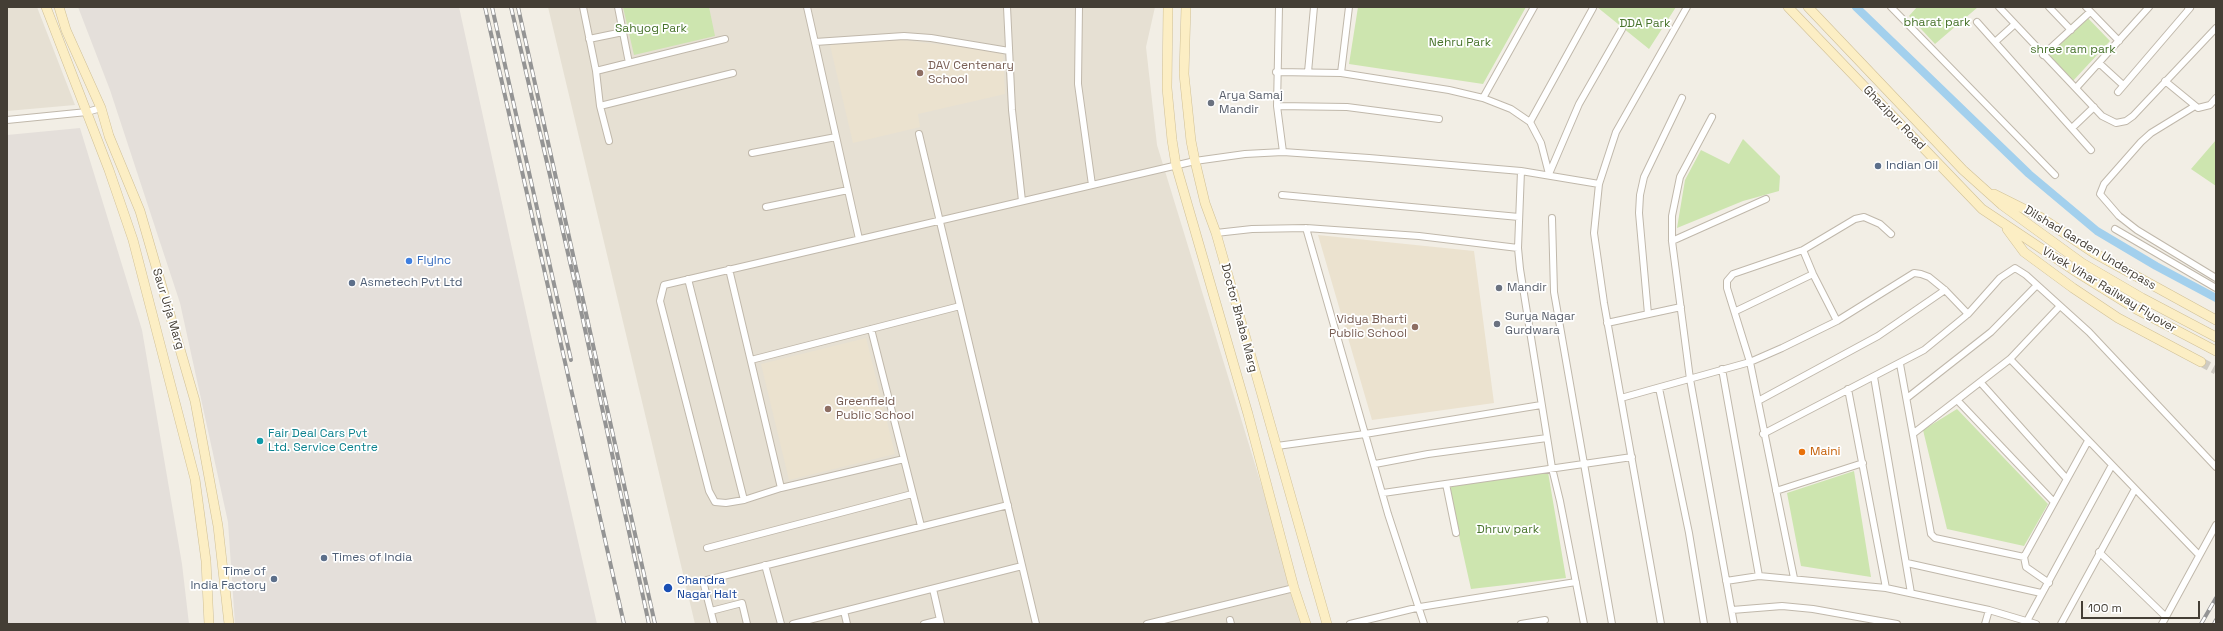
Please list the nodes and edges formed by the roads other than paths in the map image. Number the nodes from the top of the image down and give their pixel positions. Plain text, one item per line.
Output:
1 (46, 7) edge
2 (59, 7) edge
3 (583, 7) edge
4 (618, 7) edge
5 (807, 7) edge
6 (1007, 7) edge
7 (1079, 7) edge
8 (1168, 7) edge
9 (1186, 7) edge
10 (1279, 7) edge
11 (1314, 7) edge
12 (1349, 7) edge
13 (1534, 7) edge
14 (1687, 7) edge
15 (1788, 7) edge
16 (1808, 7) edge
17 (1891, 7) edge
18 (2000, 7) edge
19 (2049, 7) edge
20 (2149, 7) edge
21 (2188, 7) edge
22 (1593, 8) dead end
23 (2088, 9) edge
24 (1977, 22) dead end
25 (2015, 24) junction
26 (2216, 28) edge
27 (1622, 29) dead end
28 (2071, 30) junction
29 (623, 32) junction
30 (2210, 34) junction
31 (725, 39) dead end
32 (2216, 39) edge
33 (589, 40) junction
34 (2119, 41) junction
35 (815, 42) junction
36 (1995, 42) junction
37 (1009, 51) junction
38 (2043, 55) junction
39 (629, 62) junction
40 (2099, 63) junction
41 (596, 71) junction
42 (1276, 72) junction
43 (1308, 72) junction
44 (733, 73) dead end
45 (1341, 73) junction
46 (2165, 81) junction
47 (2124, 85) junction
48 (2076, 88) junction
49 (2118, 92) dead end
50 (1483, 98) junction
51 (1682, 98) dead end
52 (2216, 98) edge
53 (600, 106) junction
54 (1277, 106) junction
55 (2195, 106) junction
56 (2094, 107) junction
57 (101, 108) junction
58 (87, 112) junction
59 (1712, 117) dead end
60 (1439, 119) dead end
61 (7, 120) edge
62 (1530, 122) junction
63 (2072, 128) junction
64 (919, 134) dead end
65 (836, 137) junction
66 (609, 141) dead end
67 (2091, 150) dead end
68 (1283, 152) junction
69 (752, 153) dead end
70 (1195, 161) junction
71 (1176, 165) junction
72 (1521, 171) junction
73 (1549, 174) junction
74 (2055, 175) dead end
75 (1599, 184) junction
76 (1092, 185) junction
77 (1984, 189) junction
78 (848, 190) junction
79 (1282, 195) dead end
80 (1766, 199) dead end
81 (1022, 201) junction
82 (766, 207) dead end
83 (1519, 217) junction
84 (1552, 218) dead end
85 (939, 220) junction
86 (2004, 224) junction
87 (1306, 228) junction
88 (2115, 229) dead end
89 (1216, 233) junction
90 (1891, 234) dead end
91 (859, 239) junction
92 (1672, 241) junction
93 (1518, 248) junction
94 (1803, 250) junction
95 (729, 269) junction
96 (1812, 274) junction
97 (2216, 278) edge
98 (688, 279) junction
99 (2038, 285) junction
100 (2216, 288) edge
101 (1945, 290) junction
102 (960, 306) junction
103 (1681, 306) junction
104 (2060, 306) junction
105 (1736, 311) junction
106 (1648, 314) junction
107 (1968, 314) junction
108 (2216, 320) edge
109 (1837, 321) junction
110 (1607, 322) junction
111 (871, 329) junction
112 (2216, 337) edge
113 (2216, 351) edge
114 (2010, 359) junction
115 (751, 360) junction
116 (1750, 362) junction
117 (2201, 362) tunnel mouth
118 (1900, 364) junction
119 (1722, 369) junction
120 (1874, 377) junction
121 (1690, 380) junction
122 (1981, 383) junction
123 (1659, 388) junction
124 (1848, 389) junction
125 (1621, 398) junction
126 (1907, 398) junction
127 (1758, 400) junction
128 (1958, 401) junction
129 (1541, 405) junction
130 (1914, 433) junction
131 (1366, 434) junction
132 (1764, 434) junction
133 (1548, 438) junction
134 (2088, 441) junction
135 (1277, 446) junction
136 (1632, 457) junction
137 (904, 459) junction
138 (1583, 463) junction
139 (1863, 463) junction
140 (1375, 464) junction
141 (2112, 465) junction
142 (2216, 467) edge
143 (1552, 468) junction
144 (2066, 478) junction
145 (1446, 484) junction
146 (781, 488) junction
147 (2135, 489) junction
148 (1776, 491) junction
149 (1383, 493) junction
150 (912, 494) junction
151 (744, 500) junction
152 (2053, 501) junction
153 (1008, 505) junction
154 (2216, 525) edge
155 (921, 526) junction
156 (1456, 532) dead end
157 (707, 548) dead end
158 (2099, 552) junction
159 (2200, 555) junction
160 (2024, 557) junction
161 (1907, 563) junction
162 (765, 565) junction
163 (1022, 566) junction
164 (1759, 576) junction
165 (1794, 578) junction
166 (1726, 581) junction
167 (1576, 582) junction
168 (2049, 583) junction
169 (1294, 588) junction
170 (1886, 588) junction
171 (933, 589) junction
172 (1911, 593) junction
173 (2041, 593) junction
174 (1420, 607) junction
175 (1732, 610) junction
176 (1989, 610) junction
177 (711, 611) junction
178 (844, 611) junction
179 (2166, 617) junction
180 (1545, 620) dead end
181 (2027, 621) junction
182 (810, 622) edge
183 (941, 622) edge
184 (210, 624) edge
185 (229, 624) edge
186 (714, 624) edge
187 (747, 624) edge
188 (781, 624) edge
189 (793, 624) edge
190 (847, 624) edge
191 (924, 624) edge
192 (1036, 624) edge
193 (1147, 624) edge
194 (1306, 624) edge
195 (1327, 624) edge
196 (1350, 624) edge
197 (1424, 624) edge
198 (1521, 624) edge
199 (1584, 624) edge
200 (1612, 624) edge
201 (1662, 624) edge
202 (1704, 624) edge
203 (1734, 624) edge
204 (1897, 624) edge
205 (1985, 624) edge
206 (2036, 624) edge
207 (2061, 624) edge
208 (2162, 624) edge

1 - 58 street, Saur Urja Marg
2 - 57 street, Saur Urja Marg
3 - 33 street
4 - 29 street
5 - 35 street
6 - 37 street
7 - 76 street
8 - 71 street, Doctor Bhaba Marg
9 - 70 street, Doctor Bhaba Marg
10 - 42 street
11 - 43 street
12 - 45 street
13 - 50 street
14 - 75 street
15 - 86 street, Ghazipur Road
16 - 77 street, Ghazipur Road
17 - 74 street
18 - 25 street
19 - 28 street
20 - 34 street
21 - 47 street
22 - 62 street
23 - 28 street
23 - 34 street
24 - 36 street
25 - 36 street
25 - 38 street
26 - 30 street
27 - 73 street
28 - 38 street
29 - 33 street
29 - 39 street
30 - 32 street
30 - 46 street
31 - 39 street
33 - 41 street
34 - 40 street
35 - 37 street
35 - 65 street
36 - 63 street
37 - 81 street
38 - 48 street
39 - 41 street
40 - 47 street
40 - 48 street
41 - 53 street
42 - 43 street
42 - 54 street
43 - 45 street
44 - 53 street
45 - 50 street
46 - 55 street
46 - 56 street
47 - 49 street
48 - 56 street
50 - 62 street
51 - 106 street
52 - 55 street
53 - 66 street
54 - 60 street
54 - 68 street
55 - 97 street
56 - 63 street
57 - 58 street
57 - 185 street, Saur Urja Marg
58 - 61 street
58 - 184 street, Saur Urja Marg
59 - 92 street
62 - 73 street
63 - 67 street
64 - 85 street
65 - 69 street
65 - 78 street
68 - 70 street
68 - 72 street
70 - 71 street
70 - 89 street, Doctor Bhaba Marg
71 - 76 street
71 - 169 street, Doctor Bhaba Marg
72 - 73 street
72 - 83 street
73 - 75 street
75 - 110 street
76 - 81 street
77 - 108 street, Dilshad Garden Underpass
77 - 112 street, Vivek Vihar Railway Flyover
78 - 82 street
78 - 91 street
79 - 83 street
80 - 92 street
81 - 85 street
83 - 93 street
84 - 138 street
85 - 91 street
85 - 102 street
86 - 113 street, Vivek Vihar Railway Flyover
86 - 117 street
87 - 89 street
87 - 93 street
87 - 131 street
88 - 100 street
89 - 135 street, Doctor Bhaba Marg
90 - 94 street
91 - 95 street
92 - 103 street
93 - 129 street
94 - 96 street
94 - 105 street
95 - 98 street
95 - 115 street
96 - 105 street
96 - 109 street
98 - 151 street
98 - 151 street
99 - 104 street
99 - 107 street
99 - 126 street
101 - 107 street
101 - 109 street
101 - 127 street
102 - 111 street
102 - 153 street
103 - 106 street
103 - 121 street
104 - 114 street
104 - 142 street
105 - 116 street
106 - 110 street
107 - 118 street
109 - 116 street
110 - 125 street
111 - 115 street
111 - 137 street
114 - 122 street
114 - 134 street
115 - 146 street
116 - 119 street
116 - 127 street
118 - 120 street
118 - 126 street
119 - 121 street
119 - 164 street
120 - 124 street
120 - 161 street
121 - 123 street
121 - 166 street
122 - 128 street
122 - 144 street
123 - 125 street
123 - 202 street
124 - 132 street
124 - 139 street
125 - 136 street
126 - 130 street
127 - 132 street
128 - 130 street
128 - 152 street
129 - 131 street
129 - 133 street
130 - 160 street
131 - 135 street
131 - 140 street
132 - 148 street
133 - 140 street
133 - 143 street
134 - 141 street
134 - 144 street
135 - 195 street, Doctor Bhaba Marg
136 - 138 street
136 - 201 street
137 - 146 street
137 - 150 street
138 - 143 street
138 - 200 street
139 - 148 street
139 - 170 street
140 - 149 street
141 - 147 street
141 - 168 street
143 - 145 street
143 - 167 street
144 - 152 street
145 - 149 street
145 - 156 street
146 - 151 street
147 - 158 street
147 - 159 street
148 - 165 street
149 - 174 street
150 - 155 street
150 - 157 street
152 - 160 street
153 - 155 street
153 - 163 street
154 - 159 street
155 - 162 street
158 - 179 street
158 - 207 street
159 - 179 street
160 - 168 street
161 - 172 street
161 - 173 street
162 - 177 street
162 - 188 street
163 - 171 street
163 - 192 street
164 - 165 street
164 - 166 street
165 - 170 street
166 - 175 street
167 - 174 street
167 - 199 street
168 - 173 street
169 - 193 street
169 - 194 street, Doctor Bhaba Marg
170 - 172 street
171 - 178 street
171 - 183 street
172 - 176 street
173 - 181 street
174 - 196 street
174 - 197 street
175 - 203 street
175 - 204 street
176 - 181 street
176 - 205 street
177 - 186 street
177 - 187 street
178 - 182 street
178 - 190 street
179 - 208 street
180 - 198 street
181 - 206 street
182 - 189 street
183 - 191 street

